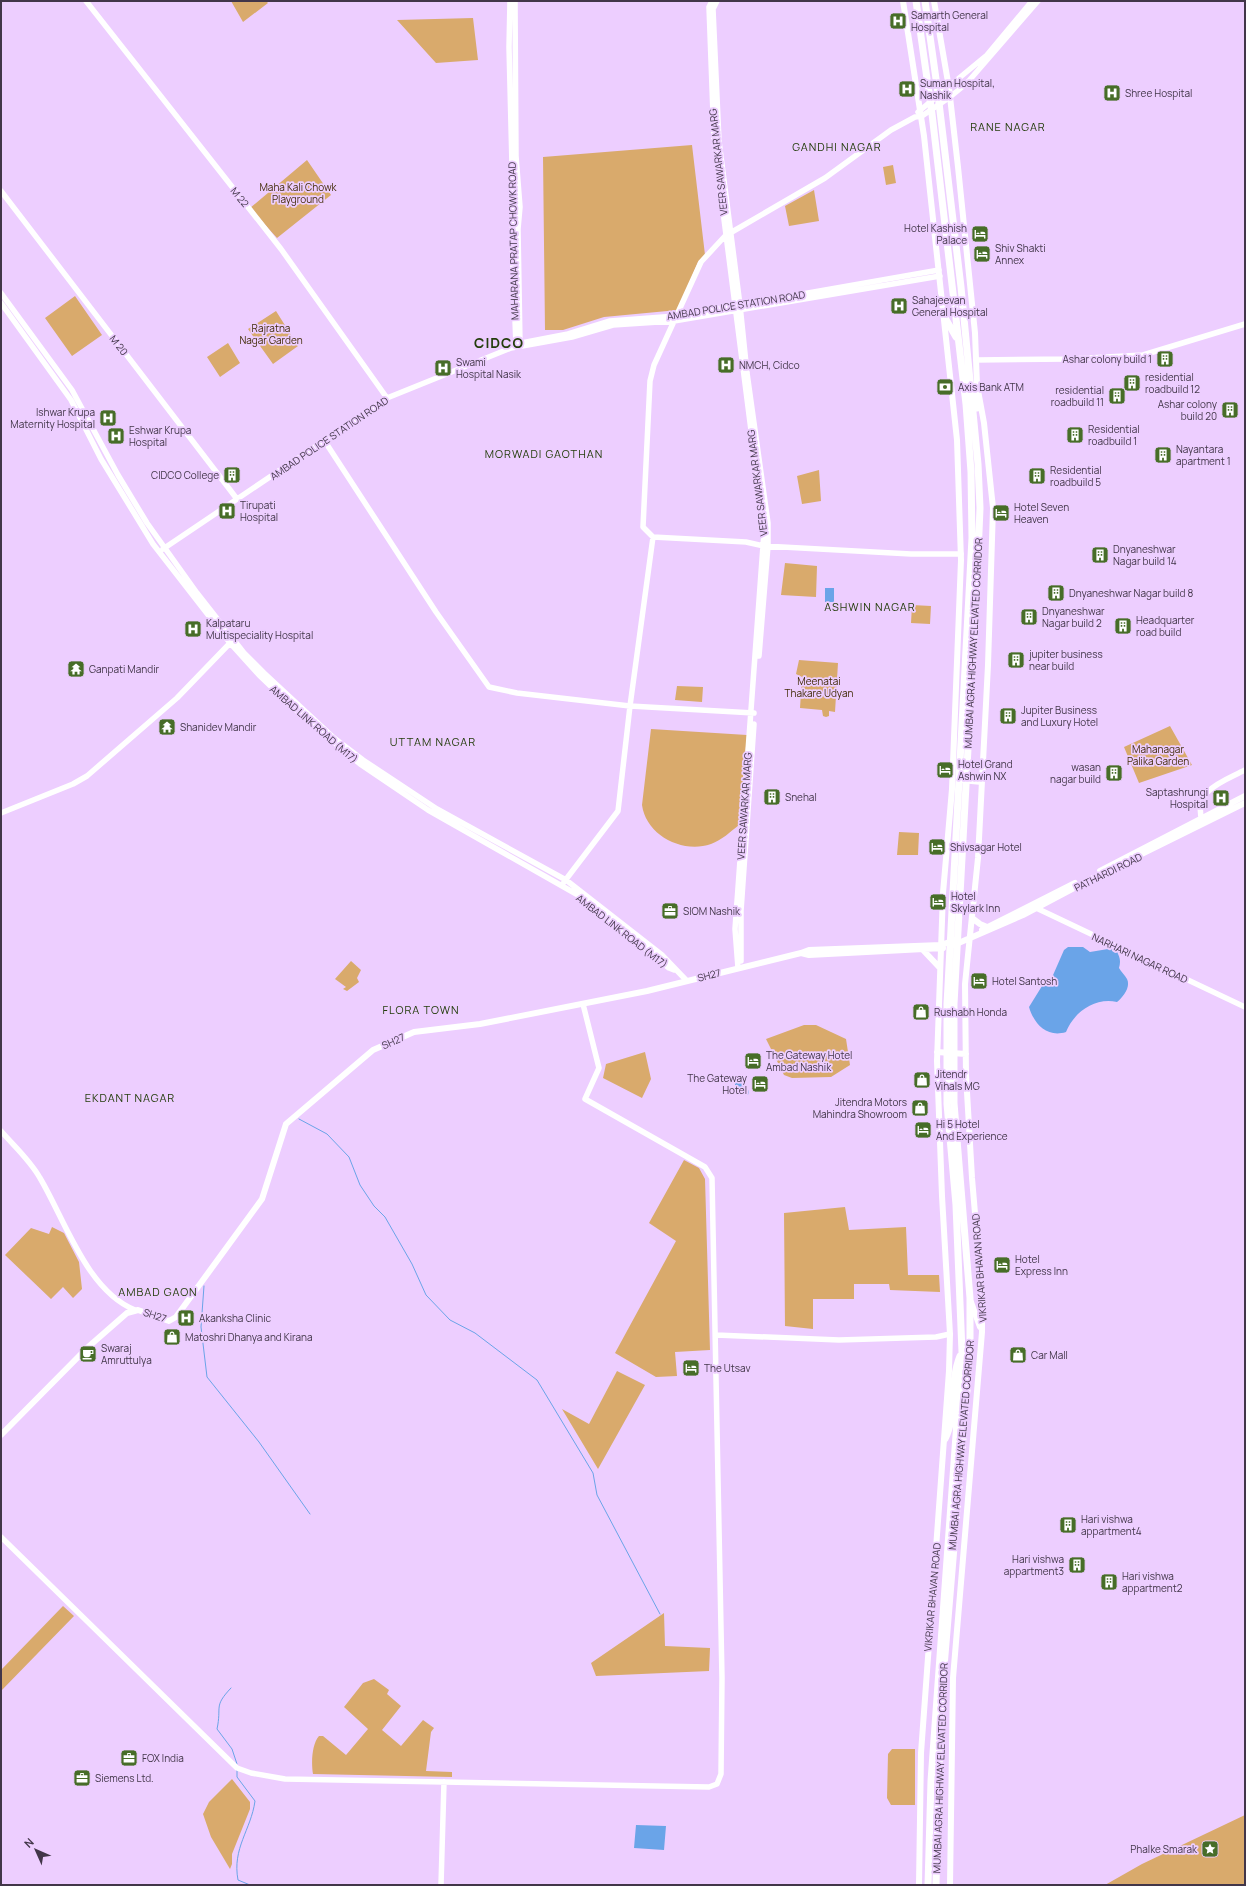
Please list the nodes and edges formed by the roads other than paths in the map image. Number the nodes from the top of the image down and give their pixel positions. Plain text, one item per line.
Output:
1 (86, 1) edge
2 (510, 1) edge
3 (514, 1) edge
4 (712, 1) edge
5 (717, 1) edge
6 (903, 1) edge
7 (916, 1) edge
8 (925, 1) edge
9 (934, 1) edge
10 (1032, 1) edge
11 (1038, 1) edge
12 (949, 88) junction
13 (950, 97) junction
14 (920, 108) junction
15 (922, 116) junction
16 (915, 117) junction
17 (1, 191) edge
18 (728, 235) junction
19 (939, 273) junction
20 (1, 293) edge
21 (1, 303) edge
22 (738, 308) junction
23 (944, 316) junction
24 (675, 319) junction
25 (1245, 324) edge
26 (958, 340) junction
27 (516, 346) junction
28 (976, 360) junction
29 (978, 384) junction
30 (387, 398) junction
31 (975, 423) junction
32 (324, 440) junction
33 (237, 499) junction
34 (653, 537) junction
35 (766, 546) junction
36 (165, 548) junction
37 (159, 552) junction
38 (961, 554) junction
39 (232, 641) junction
40 (630, 706) junction
41 (752, 713) junction
42 (1245, 770) edge
43 (952, 779) junction
44 (982, 782) junction
45 (1245, 796) edge
46 (414, 798) junction
47 (1245, 803) edge
48 (1, 813) edge
49 (1202, 821) junction
50 (566, 880) junction
51 (561, 886) junction
52 (1033, 907) junction
53 (972, 918) junction
54 (987, 927) junction
55 (970, 937) junction
56 (941, 947) junction
57 (923, 950) junction
58 (801, 953) junction
59 (739, 967) junction
60 (940, 968) junction
61 (677, 971) junction
62 (686, 980) junction
63 (583, 1004) junction
64 (1245, 1007) edge
65 (937, 1052) junction
66 (966, 1054) junction
67 (1, 1131) edge
68 (959, 1203) junction
69 (970, 1298) junction
70 (123, 1305) junction
71 (136, 1310) junction
72 (127, 1313) junction
73 (982, 1332) junction
74 (950, 1334) junction
75 (716, 1335) junction
76 (962, 1352) junction
77 (1, 1435) edge
78 (945, 1439) junction
79 (1, 1537) edge
80 (939, 1694) junction
81 (444, 1782) junction
82 (441, 1885) edge
83 (919, 1885) edge
84 (928, 1885) edge
85 (936, 1885) edge
86 (950, 1885) edge

1 - 30 street, M 22
2 - 27 street, MAHARANA PRATAP CHOWK ROAD
3 - 27 street, MAHARANA PRATAP CHOWK ROAD
4 - 18 street, VEER SAWARKAR MARG
5 - 18 street, VEER SAWARKAR MARG
6 - 14 main road, VIKRIKAR BHAVAN ROAD
7 - 26 highway, MUMBAI AGRA HIGHWAY ELEVATED CORRIDOR
8 - 31 highway, MUMBAI AGRA HIGHWAY ELEVATED CORRIDOR
9 - 12 main road, VIKRIKAR BHAVAN ROAD
10 - 12 street
11 - 13 street
12 - 13 main road, VIKRIKAR BHAVAN ROAD
12 - 14 street
13 - 15 street
13 - 28 main road, VIKRIKAR BHAVAN ROAD
14 - 15 main road, VIKRIKAR BHAVAN ROAD
14 - 16 street
15 - 16 street
15 - 19 main road, VIKRIKAR BHAVAN ROAD
16 - 18 street
17 - 33 street, M 20
18 - 22 street, VEER SAWARKAR MARG
18 - 24 street
19 - 22 street, AMBAD POLICE STATION ROAD
19 - 23 main road, VIKRIKAR BHAVAN ROAD
20 - 36 street, AMBAD LINK ROAD (M17)
21 - 37 street, AMBAD LINK ROAD (M17)
22 - 24 street, AMBAD POLICE STATION ROAD
22 - 35 street, VEER SAWARKAR MARG
23 - 26 highway
23 - 38 main road, VIKRIKAR BHAVAN ROAD
24 - 27 street, AMBAD POLICE STATION ROAD
24 - 34 street
25 - 28 street
26 - 68 highway, MUMBAI AGRA HIGHWAY ELEVATED CORRIDOR
27 - 30 street, AMBAD POLICE STATION ROAD
28 - 29 main road, VIKRIKAR BHAVAN ROAD
29 - 31 highway
29 - 44 main road, VIKRIKAR BHAVAN ROAD
30 - 32 street, AMBAD POLICE STATION ROAD
31 - 68 highway, MUMBAI AGRA HIGHWAY ELEVATED CORRIDOR
32 - 33 street, AMBAD POLICE STATION ROAD
32 - 40 street
33 - 36 street, AMBAD POLICE STATION ROAD
34 - 35 street
34 - 40 street
35 - 38 street
35 - 41 street, VEER SAWARKAR MARG
36 - 37 street, AMBAD POLICE STATION ROAD
36 - 39 street, AMBAD LINK ROAD (M17)
37 - 39 street, AMBAD LINK ROAD (M17)
38 - 43 main road, VIKRIKAR BHAVAN ROAD
39 - 46 street, AMBAD LINK ROAD (M17)
39 - 48 street
40 - 41 street
40 - 50 street
41 - 59 street, VEER SAWARKAR MARG
42 - 49 street
43 - 44 main road
43 - 56 main road, VIKRIKAR BHAVAN ROAD
44 - 53 main road, VIKRIKAR BHAVAN ROAD
45 - 49 main road
46 - 50 street, AMBAD LINK ROAD (M17)
46 - 51 street, AMBAD LINK ROAD (M17)
47 - 49 main road
49 - 52 main road
50 - 51 street
50 - 61 street, AMBAD LINK ROAD (M17)
51 - 61 street, AMBAD LINK ROAD (M17)
52 - 54 main road
52 - 55 main road, SH27
52 - 64 street, NARHARI NAGAR ROAD
53 - 54 main road
53 - 55 main road, VIKRIKAR BHAVAN ROAD
54 - 55 main road
55 - 56 main road, SH27 / SH27
55 - 66 main road, VIKRIKAR BHAVAN ROAD
56 - 57 main road, SH27 / SH27
56 - 58 main road
56 - 60 main road, VIKRIKAR BHAVAN ROAD
57 - 58 main road, SH27 / SH27
57 - 60 main road
58 - 59 main road, SH27 / SH27
59 - 62 main road, SH27 / SH27
60 - 65 main road, VIKRIKAR BHAVAN ROAD
61 - 62 street
62 - 63 main road, SH27 / SH27
63 - 71 main road, SH27 / SH27
63 - 75 street
65 - 66 main road
65 - 74 main road, VIKRIKAR BHAVAN ROAD
66 - 73 main road, VIKRIKAR BHAVAN ROAD
67 - 70 street
68 - 69 highway, MUMBAI AGRA HIGHWAY ELEVATED CORRIDOR
68 - 76 highway, MUMBAI AGRA HIGHWAY ELEVATED CORRIDOR
69 - 73 main road
69 - 80 highway, MUMBAI AGRA HIGHWAY ELEVATED CORRIDOR
70 - 71 street
70 - 72 street
71 - 72 main road, SH27 / SH27
72 - 77 main road, SH27 / SH27
73 - 86 main road, VIKRIKAR BHAVAN ROAD
74 - 75 street
74 - 78 main road, VIKRIKAR BHAVAN ROAD
75 - 81 street
76 - 78 highway
76 - 80 highway, MUMBAI AGRA HIGHWAY ELEVATED CORRIDOR
78 - 83 main road, VIKRIKAR BHAVAN ROAD
79 - 81 street
80 - 84 highway, MUMBAI AGRA HIGHWAY ELEVATED CORRIDOR
80 - 85 highway, MUMBAI AGRA HIGHWAY ELEVATED CORRIDOR
81 - 82 street

